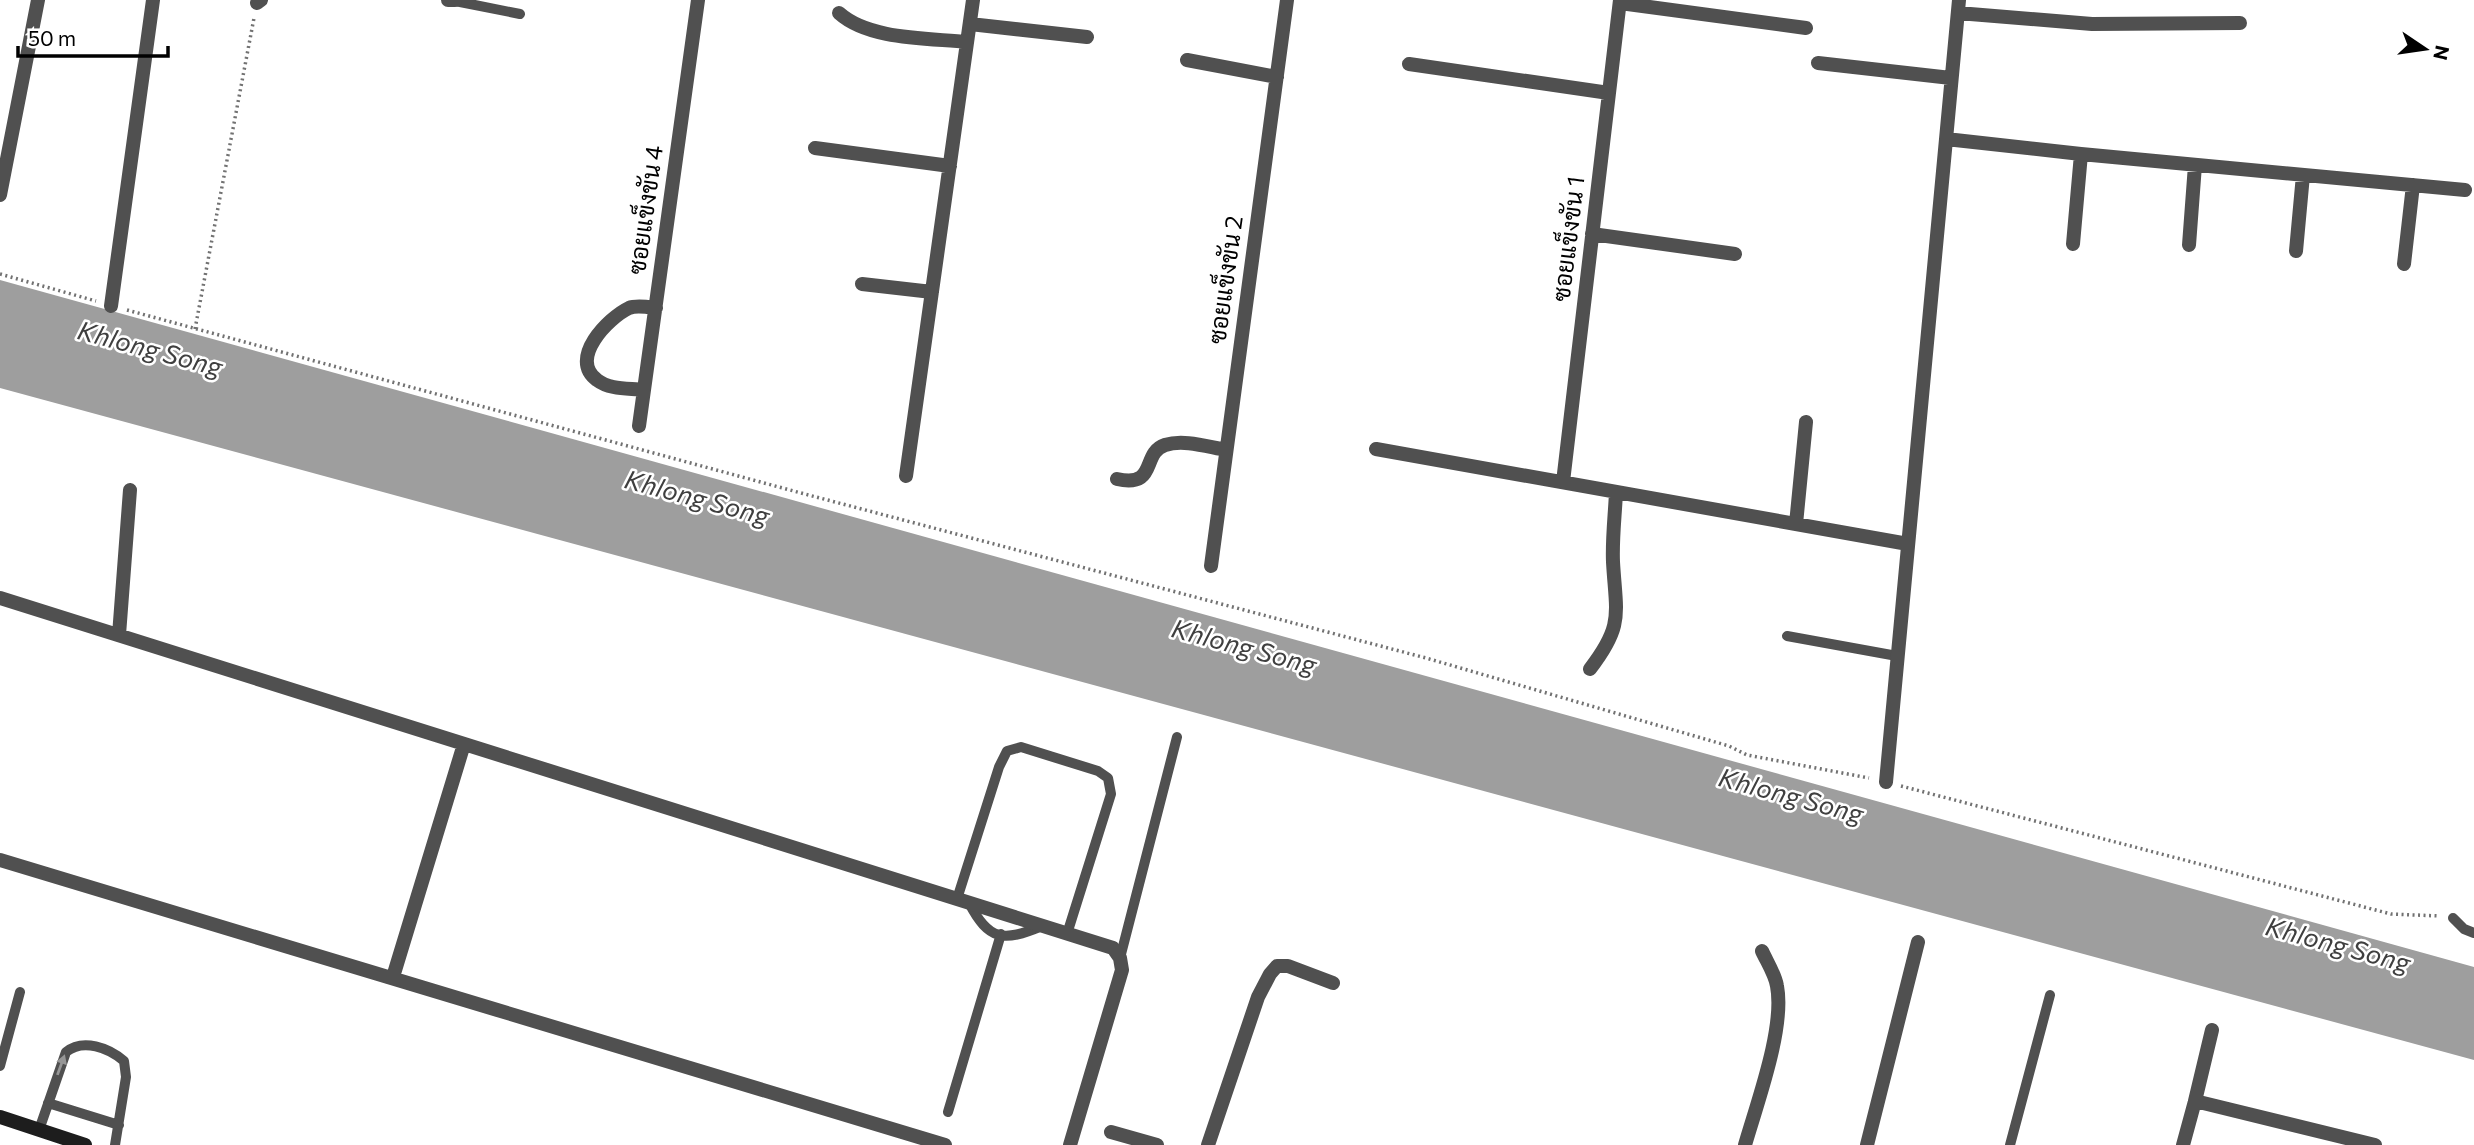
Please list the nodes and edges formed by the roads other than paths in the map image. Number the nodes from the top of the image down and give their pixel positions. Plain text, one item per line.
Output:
1 (38, 0) edge
2 (153, 0) edge
3 (452, 0) edge
4 (698, 0) edge
5 (973, 0) edge
6 (1287, 0) edge
7 (1620, 1) edge
8 (1958, 6) edge
9 (839, 13) dead end
10 (520, 14) dead end
11 (2240, 23) dead end
12 (970, 24) junction
13 (1806, 27) dead end
14 (1087, 37) dead end
15 (967, 42) junction
16 (1187, 60) dead end
17 (1818, 63) dead end
18 (1409, 64) dead end
19 (1277, 77) junction
20 (1951, 78) junction
21 (1609, 93) junction
22 (1946, 139) junction
23 (815, 148) dead end
24 (2081, 154) junction
25 (2195, 165) junction
26 (950, 166) junction
27 (2303, 175) junction
28 (2413, 185) junction
29 (2465, 190) dead end
30 (0, 195) edge
31 (1592, 234) junction
32 (2073, 244) dead end
33 (2189, 246) dead end
34 (2296, 251) dead end
35 (1735, 254) dead end
36 (2404, 264) dead end
37 (862, 284) dead end
38 (932, 292) junction
39 (111, 306) road end
40 (656, 308) junction
41 (644, 390) junction
42 (1806, 422) dead end
43 (639, 426) dead end
44 (1376, 449) dead end
45 (1226, 450) junction
46 (906, 476) dead end
47 (1117, 479) dead end
48 (1563, 482) junction
49 (130, 489) dead end
50 (1616, 492) junction
51 (1796, 523) junction
52 (1908, 544) junction
53 (1211, 566) dead end
54 (0, 598) edge
55 (119, 635) junction
56 (1787, 636) dead end
57 (1897, 656) junction
58 (1590, 669) dead end
59 (1177, 737) dead end
60 (464, 744) junction
61 (1886, 782) road end
62 (0, 860) edge
63 (963, 901) junction
64 (2453, 918) road end
65 (1043, 926) junction
66 (2474, 933) edge
67 (1001, 934) junction
68 (1067, 934) junction
69 (1918, 942) dead end
70 (1762, 951) dead end
71 (1121, 958) junction
72 (393, 977) junction
73 (1333, 983) dead end
74 (20, 992) dead end
75 (2050, 995) dead end
76 (2212, 1030) dead end
77 (0, 1066) edge
78 (2195, 1101) junction
79 (48, 1103) junction
80 (948, 1112) dead end
81 (0, 1117) edge
82 (118, 1125) junction
83 (38, 1130) junction
84 (1111, 1132) dead end
85 (2321, 1139) edge
86 (85, 1145) edge
87 (115, 1145) edge
88 (945, 1145) edge
89 (1070, 1145) edge
90 (1157, 1145) edge
91 (1208, 1145) edge
92 (1745, 1145) edge
93 (1867, 1145) edge
94 (2010, 1145) edge
95 (2183, 1145) edge
96 (2375, 1145) edge

1 - 30 street
2 - 39 street
3 - 10 lane
4 - 40 street, ซอยแข็งขัน 4
5 - 12 street
6 - 19 street, ซอยแข็งขัน 2
7 - 13 street
7 - 21 street, ซอยแข็งขัน 1
8 - 11 street
8 - 20 street
9 - 15 street
12 - 14 street
12 - 15 street
15 - 26 street
16 - 19 street
17 - 20 street
18 - 21 street
19 - 45 street, ซอยแข็งขัน 2
20 - 22 street
21 - 31 street, ซอยแข็งขัน 1
22 - 24 street
22 - 52 street
23 - 26 street
24 - 25 street
24 - 32 street
25 - 27 street
25 - 33 street
26 - 38 street
27 - 28 street
27 - 34 street
28 - 29 street
28 - 36 street
31 - 35 street
31 - 48 street, ซอยแข็งขัน 1
37 - 38 street
38 - 46 street
40 - 41 street, ซอยแข็งขัน 4
40 - 41 street
41 - 43 street, ซอยแข็งขัน 4
42 - 51 street
44 - 48 street
45 - 47 street
45 - 53 street, ซอยแข็งขัน 2
48 - 50 street
49 - 55 street
50 - 51 street
50 - 58 street
51 - 52 street
52 - 57 street
54 - 55 street
55 - 60 street
56 - 57 lane
57 - 61 street
59 - 71 lane
60 - 63 street
60 - 72 street
62 - 72 street
63 - 65 street
63 - 67 lane
63 - 68 lane
64 - 66 lane
65 - 67 lane
65 - 68 street
67 - 80 lane
68 - 71 street
69 - 93 street
70 - 92 street
71 - 89 street
72 - 88 street
73 - 91 street
74 - 77 lane
75 - 94 lane
76 - 78 street
78 - 85 street
78 - 95 street
79 - 82 lane
79 -> 82 lane
79 - 83 lane
81 - 83 main road
82 - 87 lane
83 - 86 main road
84 - 90 street
85 - 96 street

